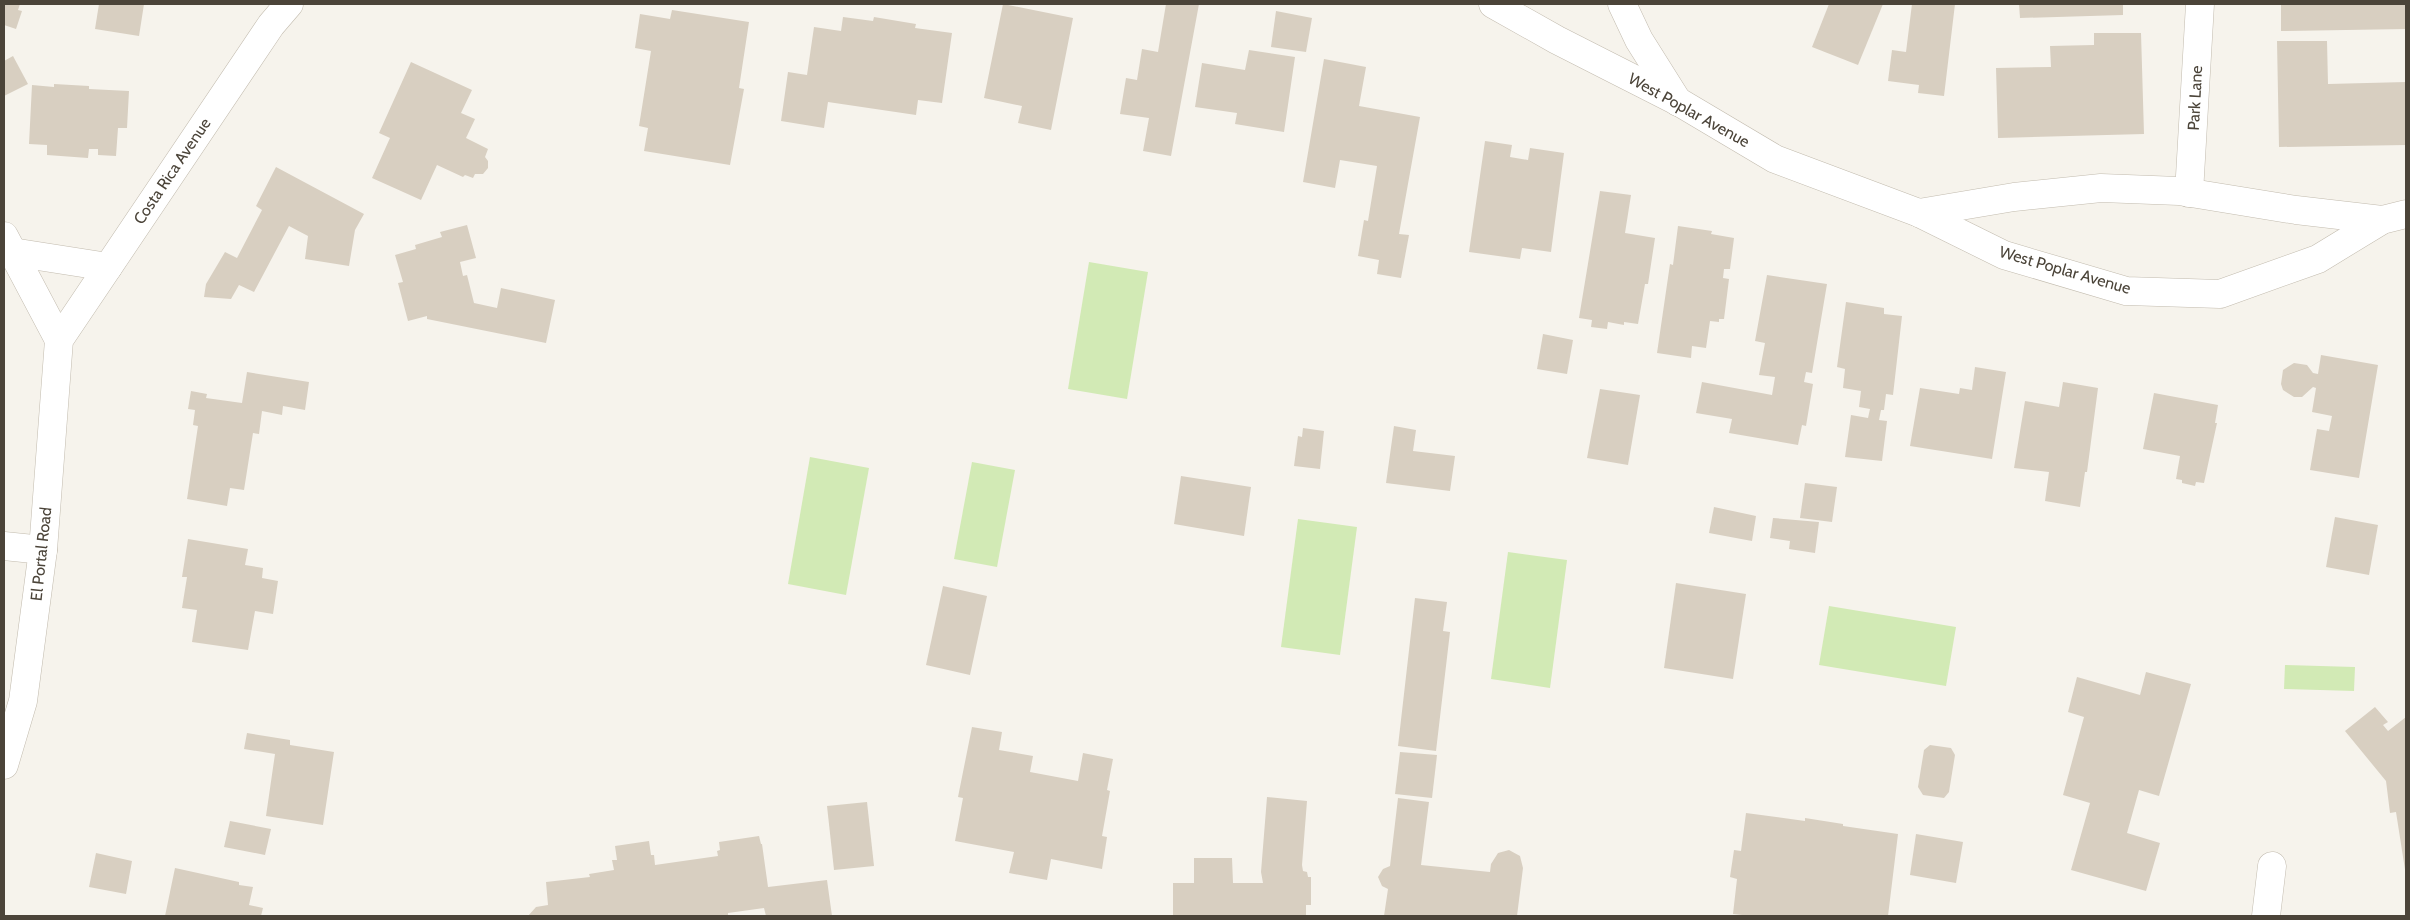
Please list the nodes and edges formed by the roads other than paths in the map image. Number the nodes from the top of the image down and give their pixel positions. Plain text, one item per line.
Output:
1 (289, 4) edge
2 (1493, 4) edge
3 (1622, 4) edge
4 (2200, 4) edge
5 (1679, 102) junction
6 (2189, 193) junction
7 (1919, 213) junction
8 (2394, 217) edge
9 (8, 244) edge
10 (108, 267) junction
11 (59, 340) junction
12 (4, 546) edge
13 (43, 550) junction
14 (4, 765) edge
15 (2272, 866) dead end
16 (2266, 916) edge

1 - 10 street, Costa Rica Avenue
2 - 5 street, West Poplar Avenue
3 - 5 street
4 - 6 street, Park Lane
5 - 7 street, West Poplar Avenue
6 - 7 street, West Poplar Avenue
6 - 8 street, West Poplar Avenue
7 - 8 street, West Poplar Avenue
9 - 10 street
9 - 11 street
10 - 11 street, Costa Rica Avenue
11 - 13 street, El Portal Road
12 - 13 street
13 - 14 street, El Portal Road
15 - 16 street

